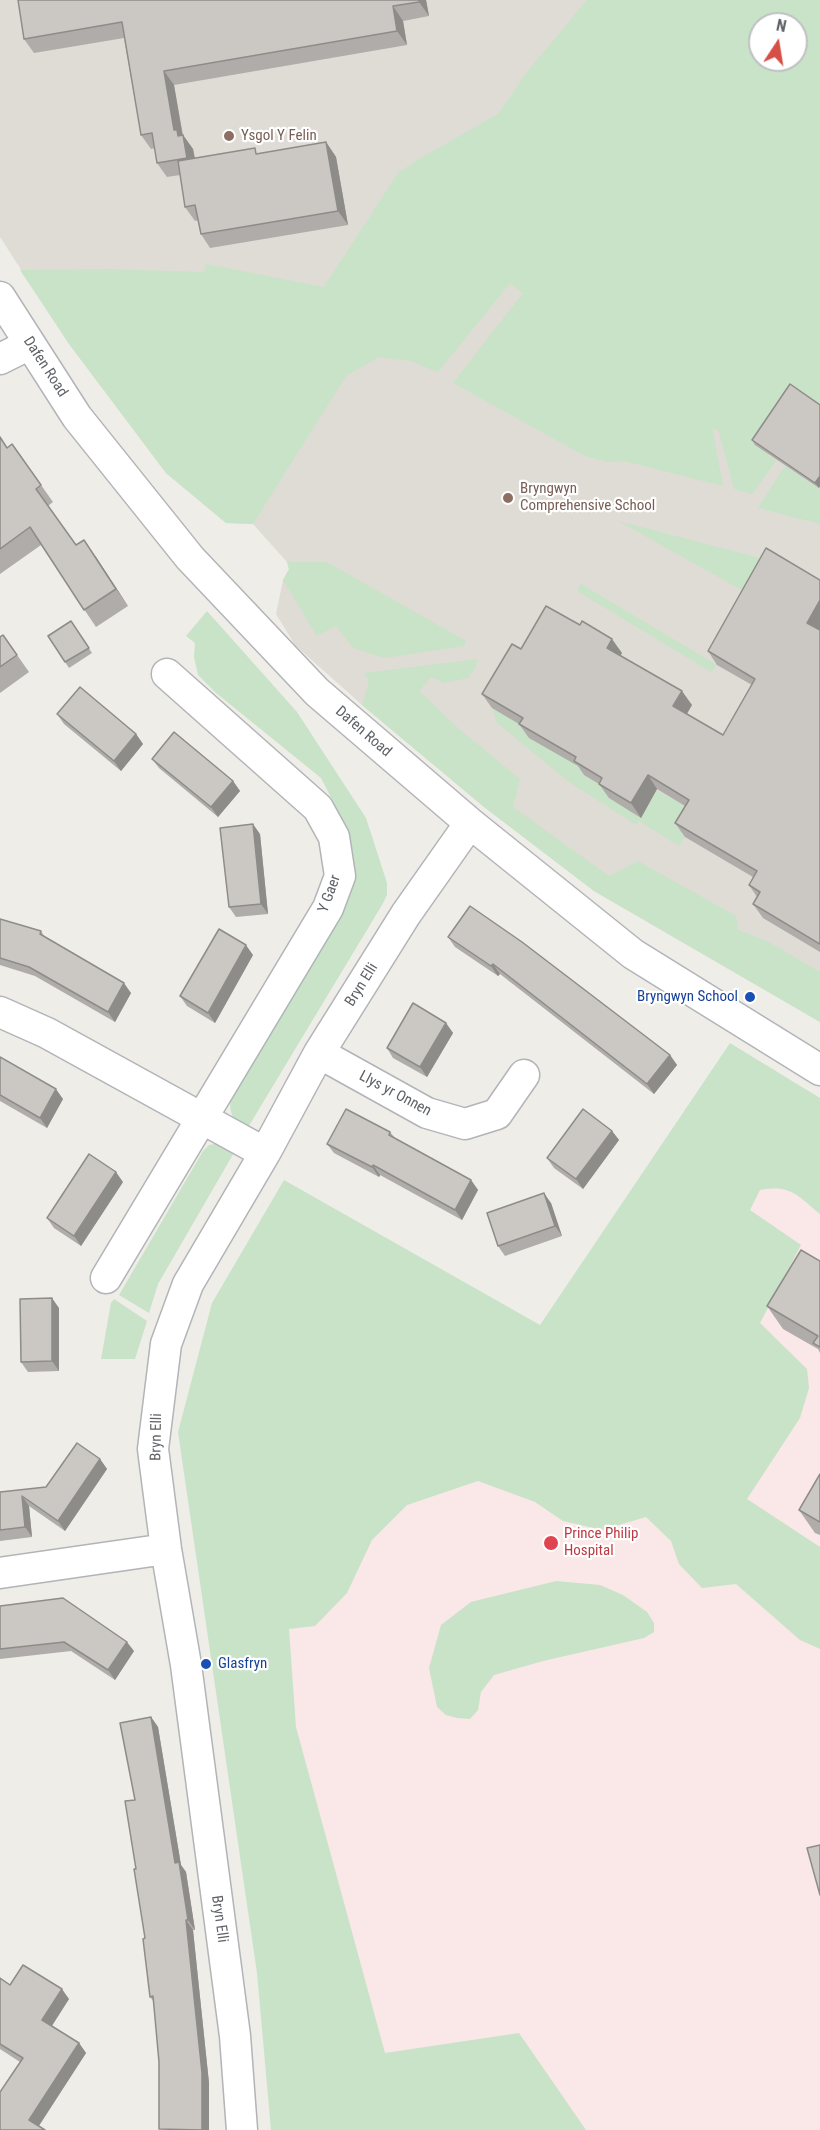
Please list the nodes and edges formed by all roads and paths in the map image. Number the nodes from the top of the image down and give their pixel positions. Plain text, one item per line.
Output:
1 (0, 297) edge
2 (30, 344) junction
3 (0, 359) edge
4 (166, 674) dead end
5 (470, 823) junction
6 (0, 1012) edge
7 (319, 1053) junction
8 (820, 1070) edge
9 (524, 1075) dead end
10 (200, 1118) junction
11 (266, 1153) junction
12 (106, 1278) dead end
13 (166, 1550) junction
14 (0, 1573) edge
15 (242, 2130) edge

1 - 2 street, Dafen Road
2 - 3 street
2 - 5 street, Dafen Road
4 - 10 street, Y Gaer
5 - 7 street, Bryn Elli
5 - 8 street, Dafen Road
6 - 10 street
7 - 9 street, Llys yr Onnen
7 - 11 street, Bryn Elli
10 - 11 street
10 - 12 street, Y Gaer
11 - 13 street, Bryn Elli
13 - 14 street
13 - 15 street, Bryn Elli

